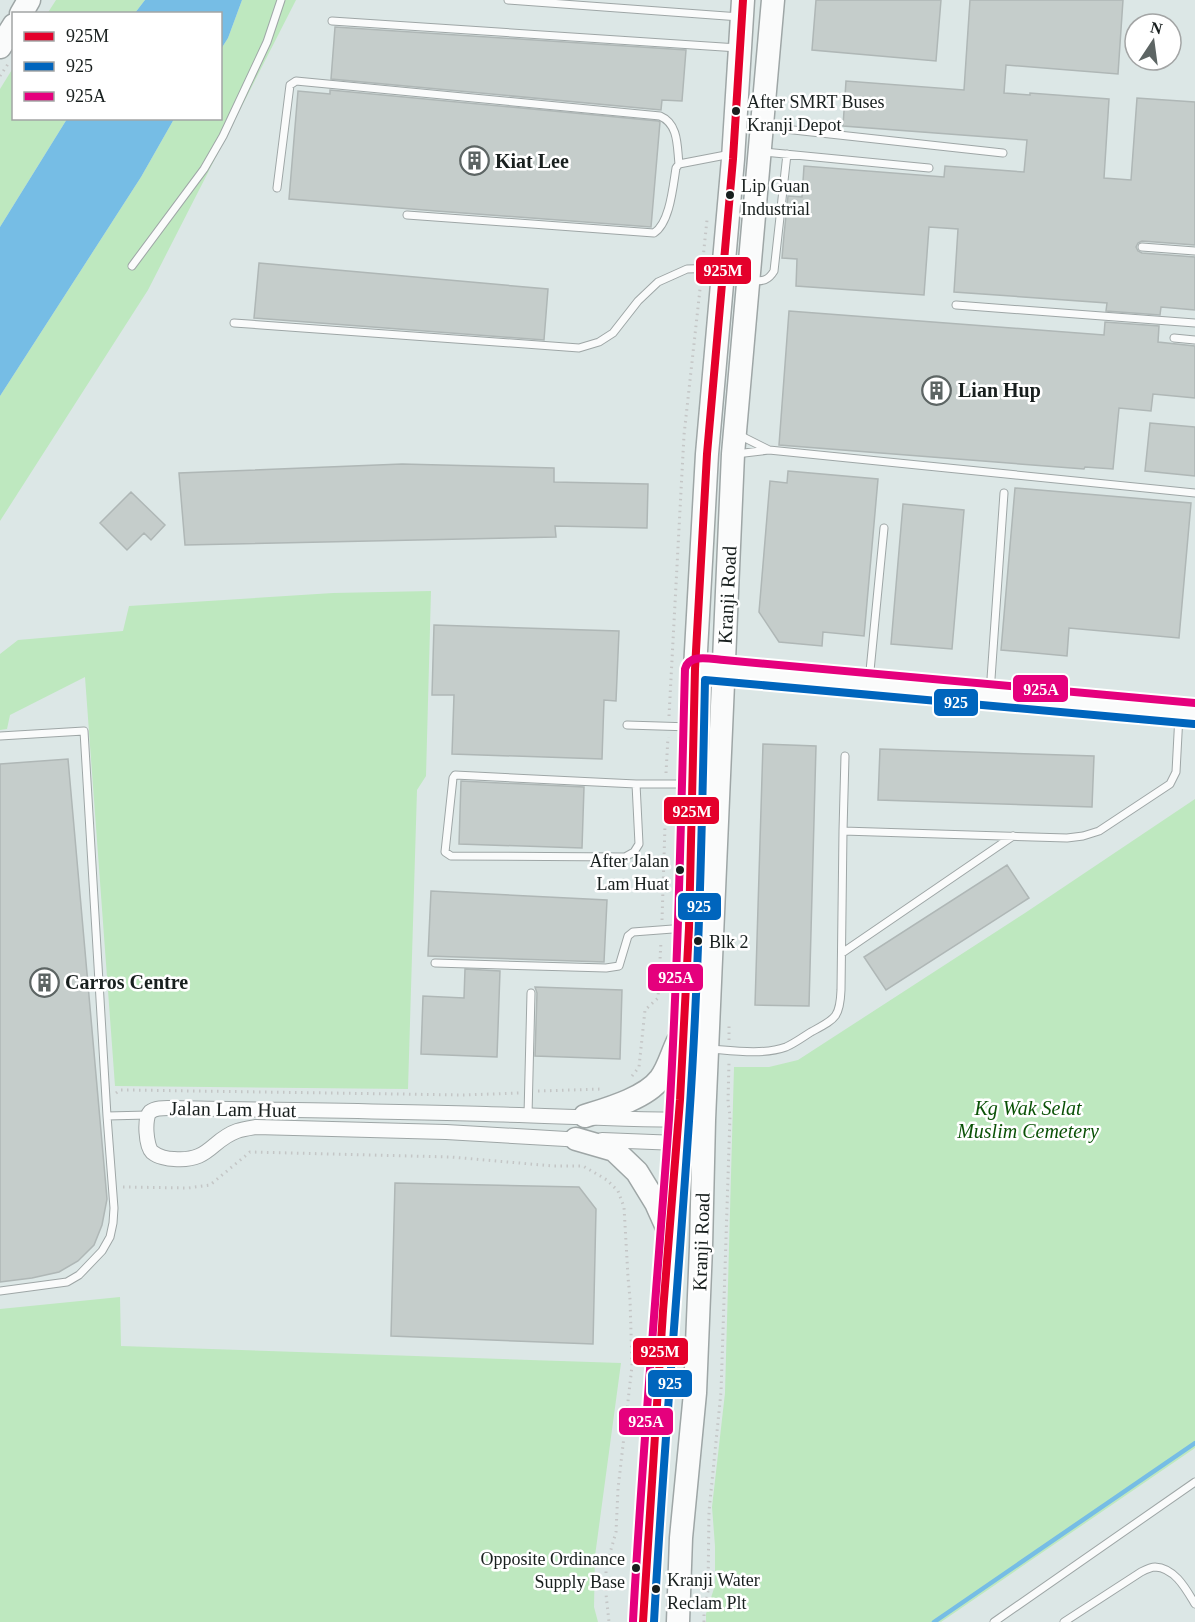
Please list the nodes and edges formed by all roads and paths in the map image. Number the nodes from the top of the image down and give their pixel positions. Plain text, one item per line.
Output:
1 (281, 0) edge
2 (508, 0) edge
3 (772, 0) edge
4 (743, 8) edge
5 (332, 21) dead end
6 (12, 28) edge
7 (0, 47) edge
8 (740, 48) junction
9 (761, 126) junction
10 (758, 151) junction
11 (733, 153) junction
12 (1003, 153) dead end
13 (787, 154) junction
14 (679, 164) junction
15 (929, 168) dead end
16 (277, 188) dead end
17 (407, 215) dead end
18 (1142, 247) dead end
19 (1195, 251) edge
20 (132, 266) dead end
21 (723, 268) junction
22 (748, 281) junction
23 (956, 305) dead end
24 (234, 323) dead end
25 (1195, 323) edge
26 (1174, 338) dead end
27 (1195, 340) edge
28 (734, 443) junction
29 (769, 450) junction
30 (1004, 493) dead end
31 (1195, 493) edge
32 (884, 528) dead end
33 (694, 669) junction
34 (723, 670) junction
35 (868, 684) junction
36 (989, 696) junction
37 (1187, 713) edge
38 (627, 725) dead end
39 (693, 727) junction
40 (0, 736) edge
41 (845, 756) dead end
42 (636, 784) junction
43 (692, 784) junction
44 (843, 831) junction
45 (1013, 836) junction
46 (689, 928) junction
47 (842, 953) junction
48 (435, 963) dead end
49 (531, 993) dead end
50 (684, 1028) junction
51 (708, 1049) junction
52 (148, 1115) junction
53 (528, 1115) junction
54 (107, 1116) junction
55 (585, 1116) junction
56 (704, 1120) junction
57 (678, 1132) junction
58 (576, 1139) junction
59 (703, 1144) junction
60 (670, 1234) junction
61 (0, 1291) edge
62 (630, 1310) dead end
63 (695, 1393) junction
64 (658, 1399) junction
65 (1195, 1482) edge
66 (1195, 1604) edge
67 (609, 1622) edge
68 (643, 1622) edge
69 (678, 1622) edge
70 (994, 1622) edge
71 (1064, 1622) edge

1 - 20 lane
2 - 4 lane
3 - 9 main road, Kranji Road
4 - 8 main road, Kranji Road
5 - 8 lane
6 - 7 main road
8 - 11 main road, Kranji Road
9 - 10 main road, Kranji Road
9 - 12 lane
10 - 13 lane
10 - 22 main road, Kranji Road
11 - 14 lane
11 - 21 main road, Kranji Road
13 - 15 lane
13 - 22 lane
14 - 16 lane
14 - 17 lane
18 - 19 lane
21 - 24 lane
21 - 33 main road, Kranji Road
22 - 28 main road, Kranji Road
23 - 25 lane
26 - 27 lane
28 - 29 lane
28 - 29 lane
28 - 34 main road, Kranji Road
29 - 31 lane
30 - 36 lane
32 - 35 lane
33 - 34 street
33 - 39 main road, Kranji Road
34 - 35 street
34 - 51 main road, Kranji Road
35 - 36 street
36 - 37 street
37 - 45 lane
38 - 39 lane
39 - 43 main road, Kranji Road
40 - 54 lane
41 - 44 lane
42 - 42 lane
42 - 43 lane
43 - 46 main road, Kranji Road
44 - 45 lane
44 - 47 lane
45 - 47 lane
46 - 48 lane
46 - 50 main road, Kranji Road
47 - 51 lane
49 - 53 lane
50 - 55 main road
50 - 57 main road, Kranji Road
51 - 56 main road, Kranji Road
52 - 53 street, Jalan Lam Huat
52 - 54 lane
52 - 58 street, Jalan Lam Huat
53 - 55 street, Jalan Lam Huat
54 - 61 lane
55 - 57 street, Jalan Lam Huat
56 - 57 street, Jalan Lam Huat
56 - 59 main road, Kranji Road
57 - 58 street, Jalan Lam Huat
57 - 59 street, Jalan Lam Huat
57 - 60 main road, Kranji Road
58 - 60 main road
59 - 63 main road, Kranji Road
60 - 64 main road, Kranji Road
62 - 67 path
63 - 64 main road
63 - 69 main road, Kranji Road
64 - 68 main road, Kranji Road
65 - 70 lane
66 - 71 lane

